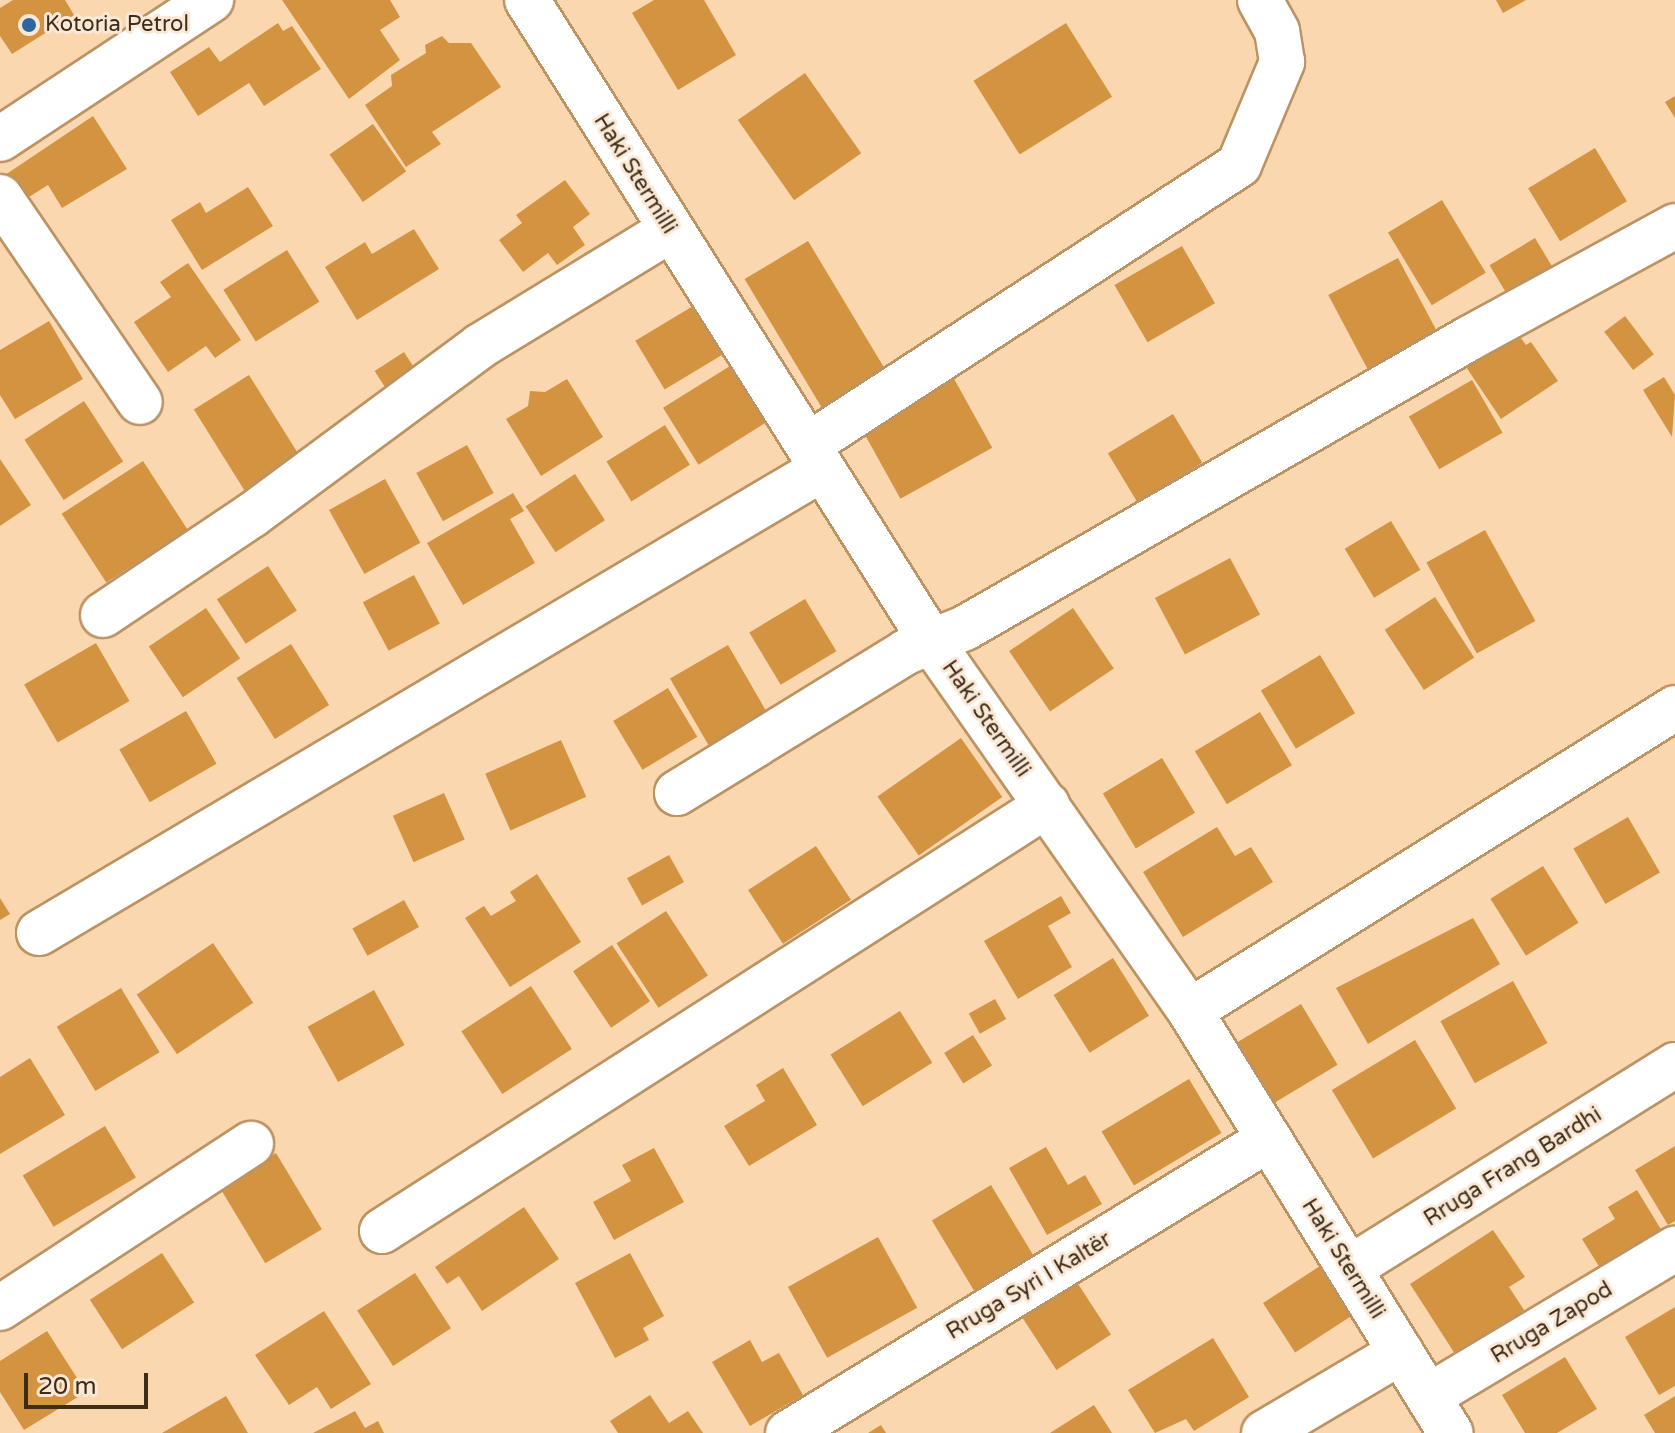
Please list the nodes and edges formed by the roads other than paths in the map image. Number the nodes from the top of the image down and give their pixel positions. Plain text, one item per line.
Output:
1 (211, 0) edge
2 (527, 0) edge
3 (1260, 0) edge
4 (0, 139) edge
5 (0, 197) edge
6 (1675, 226) edge
7 (670, 230) junction
8 (140, 402) dead end
9 (815, 457) junction
10 (103, 615) dead end
11 (933, 644) junction
12 (1675, 708) edge
13 (677, 793) dead end
14 (1047, 805) junction
15 (39, 933) dead end
16 (1190, 1011) junction
17 (1675, 1065) edge
18 (1269, 1139) junction
19 (251, 1144) dead end
20 (382, 1231) dead end
21 (1675, 1249) edge
22 (1350, 1268) junction
23 (0, 1308) edge
24 (1401, 1352) junction
25 (1429, 1396) junction
26 (788, 1433) edge
27 (1264, 1433) edge
28 (1451, 1433) edge

1 - 4 street
2 - 7 street, Haki Stermilli
3 - 9 street
5 - 8 street
6 - 11 street
7 - 9 street, Haki Stermilli
7 - 10 street
9 - 11 street, Haki Stermilli
9 - 15 street
11 - 13 street
11 - 14 street, Haki Stermilli
12 - 16 street
14 - 16 street, Haki Stermilli
14 - 20 street
16 - 18 street, Haki Stermilli
17 - 22 street, Rruga Frang Bardhi
18 - 22 street, Haki Stermilli
18 - 26 street, Rruga Syri I Kaltër
19 - 23 street
21 - 25 street, Rruga Zapod
22 - 24 street, Haki Stermilli
24 - 25 street, Haki Stermilli
24 - 27 street
25 - 28 street, Haki Stermilli

